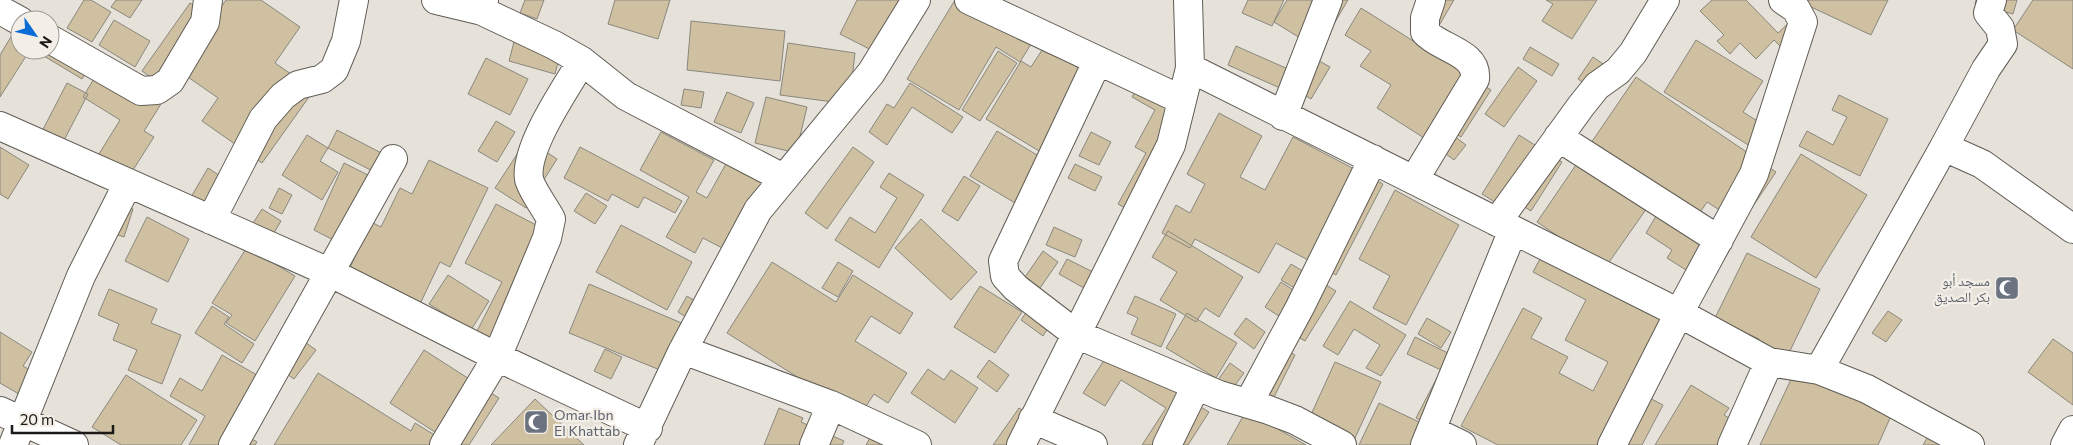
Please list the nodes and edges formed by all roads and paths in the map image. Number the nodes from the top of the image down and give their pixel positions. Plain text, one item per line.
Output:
1 (208, 0) edge
2 (354, 0) edge
3 (436, 0) edge
4 (916, 0) edge
5 (969, 0) edge
6 (1188, 0) edge
7 (1328, 0) edge
8 (1431, 0) edge
9 (1665, 0) edge
10 (1783, 0) edge
11 (1992, 0) edge
12 (483, 6) edge
13 (60, 45) edge
14 (582, 61) junction
15 (1097, 62) junction
16 (1190, 68) junction
17 (1182, 100) junction
18 (1283, 116) junction
19 (0, 126) edge
20 (1558, 137) junction
21 (1944, 147) junction
22 (394, 159) dead end
23 (1373, 159) junction
24 (784, 178) junction
25 (1414, 180) junction
26 (128, 183) junction
27 (211, 220) junction
28 (1505, 226) junction
29 (2073, 229) edge
30 (1719, 240) junction
31 (331, 273) junction
32 (1679, 313) junction
33 (1076, 334) junction
34 (683, 350) junction
35 (497, 356) junction
36 (1769, 362) junction
37 (1819, 370) junction
38 (1196, 386) junction
39 (1248, 404) junction
40 (832, 405) junction
41 (1033, 419) junction
42 (12, 426) edge
43 (2073, 430) edge
44 (643, 436) edge
45 (1428, 437) edge
46 (74, 445) edge
47 (233, 445) edge
48 (444, 445) edge
49 (814, 445) edge
50 (917, 445) edge
51 (1021, 445) edge
52 (1092, 445) edge
53 (1167, 445) edge
54 (1342, 445) edge
55 (1462, 445) edge
56 (1612, 445) edge
57 (1732, 445) edge
58 (1970, 445) edge
59 (2065, 445) edge

1 - 13 street
2 - 27 street
3 - 12 street
4 - 24 street
5 - 15 street
6 - 16 street
7 - 18 street
8 - 25 street
9 - 20 street
10 - 30 street
11 - 21 street
12 - 14 street
14 - 24 street
14 - 35 street
15 - 17 street
15 - 33 street
16 - 17 street
16 - 18 street
17 - 33 street
18 - 23 street
19 - 26 street
20 - 28 street
20 - 30 street
21 - 29 street
21 - 37 street
22 - 31 street
23 - 25 street
23 - 39 street
24 - 34 street
25 - 28 street
26 - 27 street
26 - 42 street
27 - 31 street
28 - 32 street
28 - 45 street
30 - 32 street
31 - 35 street
31 - 47 street
32 - 36 street
32 - 56 street
33 - 38 street
33 - 41 street
34 - 40 street
34 - 44 street
35 - 44 street
35 - 48 street
36 - 37 street
36 - 57 street
37 - 58 street
38 - 39 street
38 - 53 street
39 - 54 street
40 - 49 street
40 - 50 street
41 - 51 street
41 - 52 street
42 - 46 street
43 - 59 street
45 - 55 street

